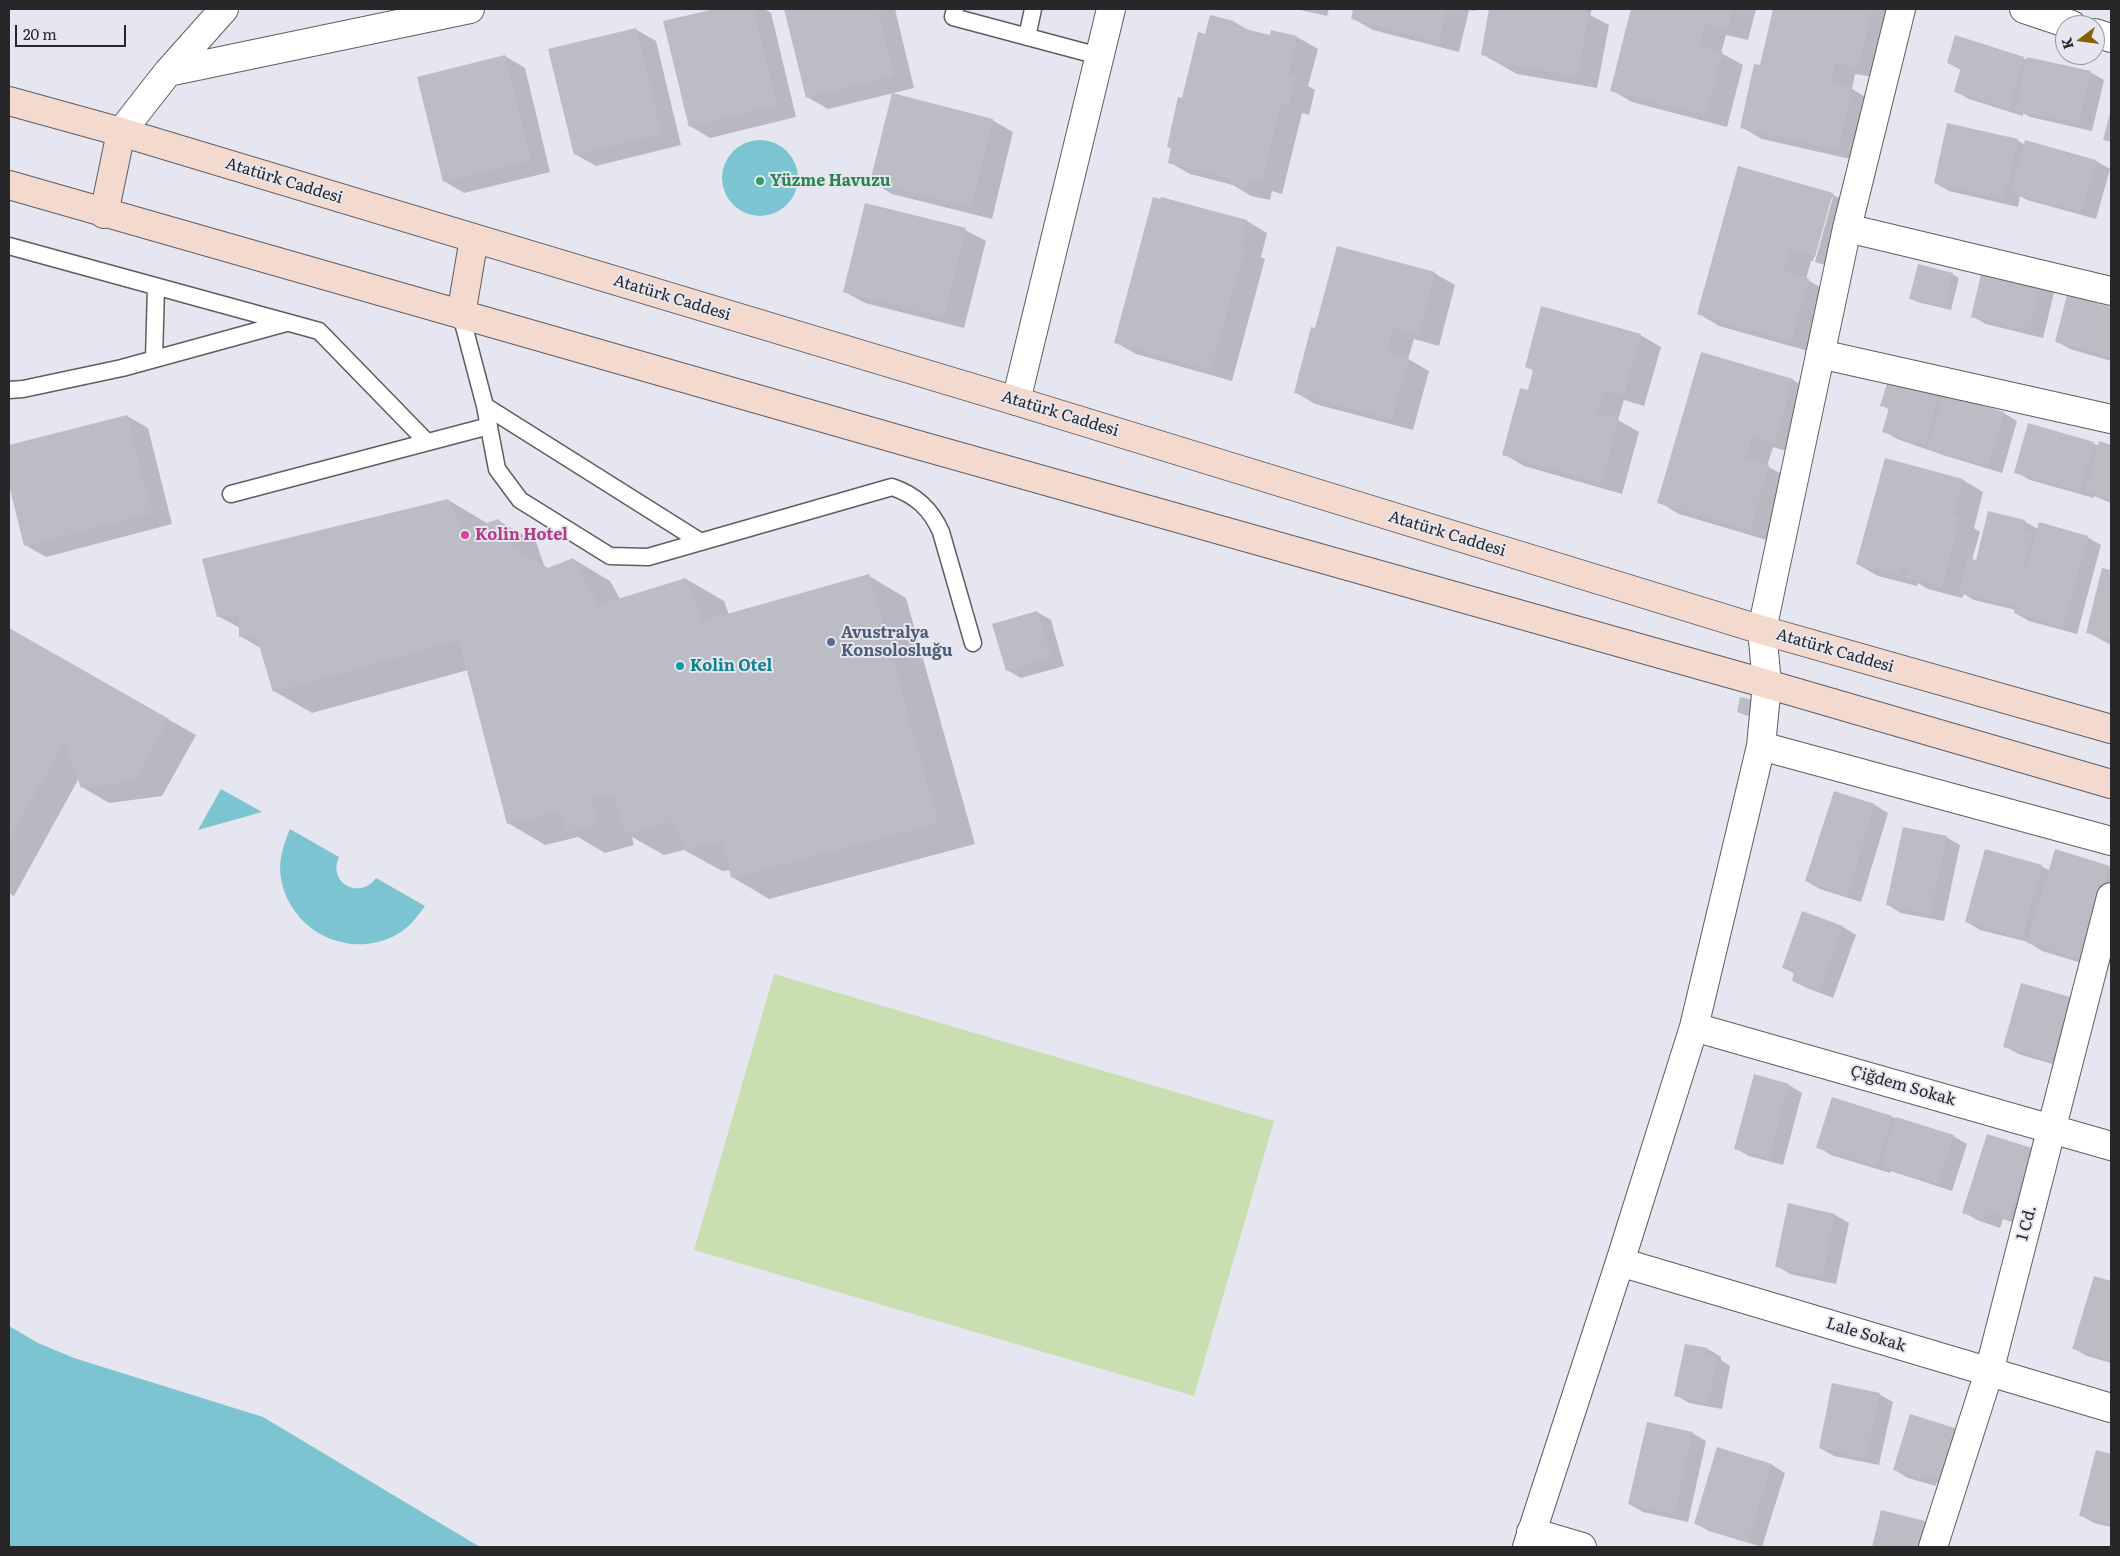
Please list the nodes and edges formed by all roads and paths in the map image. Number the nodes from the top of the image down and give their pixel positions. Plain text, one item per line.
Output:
1 (224, 9) edge
2 (470, 9) edge
3 (954, 9) edge
4 (1033, 9) edge
5 (1111, 9) edge
6 (1901, 9) edge
7 (2024, 9) edge
8 (2055, 19) edge
9 (1027, 37) junction
10 (1099, 56) junction
11 (168, 72) junction
12 (9, 101) edge
13 (121, 132) junction
14 (9, 185) edge
15 (104, 214) junction
16 (1847, 228) junction
17 (474, 238) junction
18 (9, 246) edge
19 (156, 286) junction
20 (2111, 291) edge
21 (462, 315) junction
22 (286, 323) junction
23 (1820, 354) junction
24 (154, 360) junction
25 (9, 390) edge
26 (1016, 401) junction
27 (484, 406) junction
28 (2111, 419) edge
29 (488, 426) junction
30 (427, 442) junction
31 (231, 494) dead end
32 (701, 542) junction
33 (1762, 630) junction
34 (973, 643) dead end
35 (1767, 684) junction
36 (2111, 729) edge
37 (1761, 746) junction
38 (2111, 784) edge
39 (2111, 841) edge
40 (2111, 897) edge
41 (1694, 1026) junction
42 (2052, 1129) junction
43 (2111, 1146) edge
44 (1620, 1262) junction
45 (1989, 1372) junction
46 (2111, 1408) edge
47 (1529, 1540) edge
48 (1582, 1547) edge
49 (1933, 1547) edge

1 - 11 street
2 - 11 street
3 - 9 lane
4 - 9 lane
5 - 10 street
6 - 16 street
7 - 8 street
9 - 10 lane
10 - 26 street
11 - 13 street
12 - 13 main road, Atatürk Caddesi
13 - 15 main road
13 - 17 main road, Atatürk Caddesi
14 - 15 main road
15 - 21 main road
16 - 20 street
16 - 23 street
17 - 21 main road
17 - 26 main road, Atatürk Caddesi
18 - 19 lane
19 - 22 lane
19 - 24 lane
21 - 27 lane
21 - 35 main road
22 - 24 lane
22 - 30 lane
23 - 28 street
23 - 33 street
24 - 25 lane
26 - 33 main road, Atatürk Caddesi
27 - 29 lane
27 - 32 lane
29 - 30 lane
29 - 32 lane
30 - 31 lane
32 - 34 lane
33 - 35 street
33 - 36 main road, Atatürk Caddesi
35 - 37 street
35 - 38 main road
37 - 39 street
37 - 41 street
40 - 42 street, 1 Cd.
41 - 42 street, Çiğdem Sokak
41 - 44 street
42 - 43 street, Çiğdem Sokak
42 - 45 street, 1 Cd.
44 - 45 street, Lale Sokak
44 - 47 street
45 - 46 street, Lale Sokak
45 - 49 street, 1 Cd.
47 - 48 street

